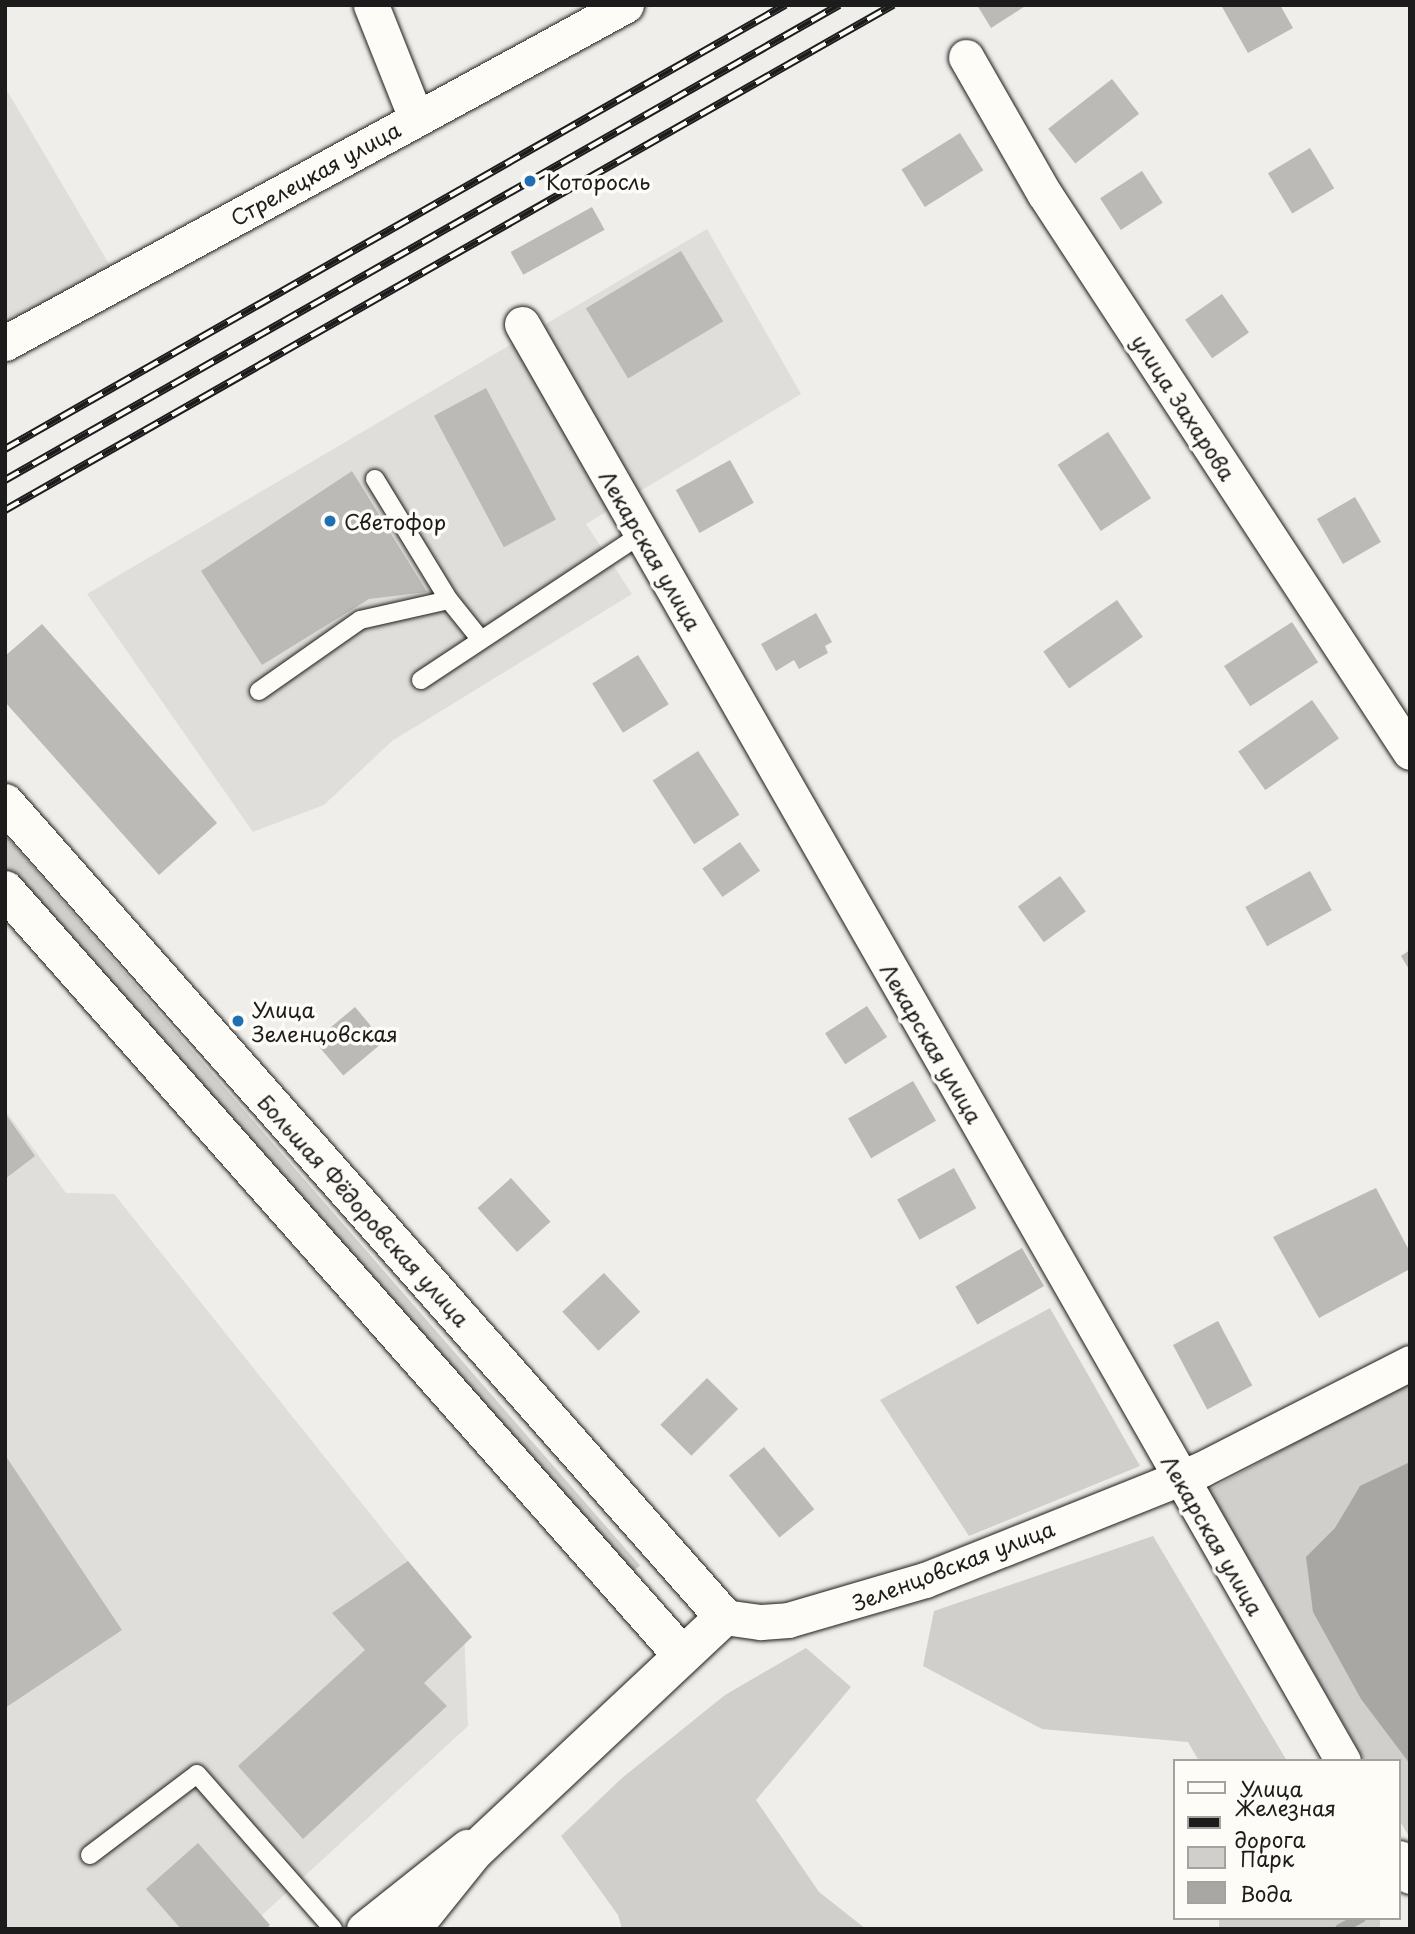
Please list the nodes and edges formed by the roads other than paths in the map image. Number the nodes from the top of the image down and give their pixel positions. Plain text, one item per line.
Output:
1 (371, 5) edge
2 (626, 5) edge
3 (966, 57) dead end
4 (416, 118) junction
5 (522, 324) dead end
6 (5, 343) edge
7 (375, 479) dead end
8 (642, 534) junction
9 (449, 600) junction
10 (481, 640) junction
11 (421, 680) dead end
12 (259, 691) dead end
13 (1410, 752) edge
14 (5, 803) edge
15 (5, 890) edge
16 (1410, 1363) edge
17 (1179, 1476) junction
18 (724, 1616) junction
19 (682, 1655) junction
20 (1342, 1759) edge
21 (533, 1794) junction
22 (90, 1855) dead end
23 (333, 1929) edge
24 (364, 1929) edge
25 (412, 1929) edge

1 - 4 street
2 - 4 street, Стрелецкая улица
3 - 13 street, улица Захарова
4 - 6 street, Стрелецкая улица
5 - 8 street, Лекарская улица
7 - 9 lane
8 - 10 lane
8 - 17 street, Лекарская улица
9 - 10 lane
9 - 12 lane
10 - 11 lane
14 - 18 main road, Большая Фёдоровская улица
15 - 19 main road
16 - 17 street, Зеленцовская улица
17 - 18 street, Зеленцовская улица
17 - 20 street, Лекарская улица
18 - 19 main road
19 - 21 main road
21 - 24 street
21 - 25 main road
22 - 23 lane

